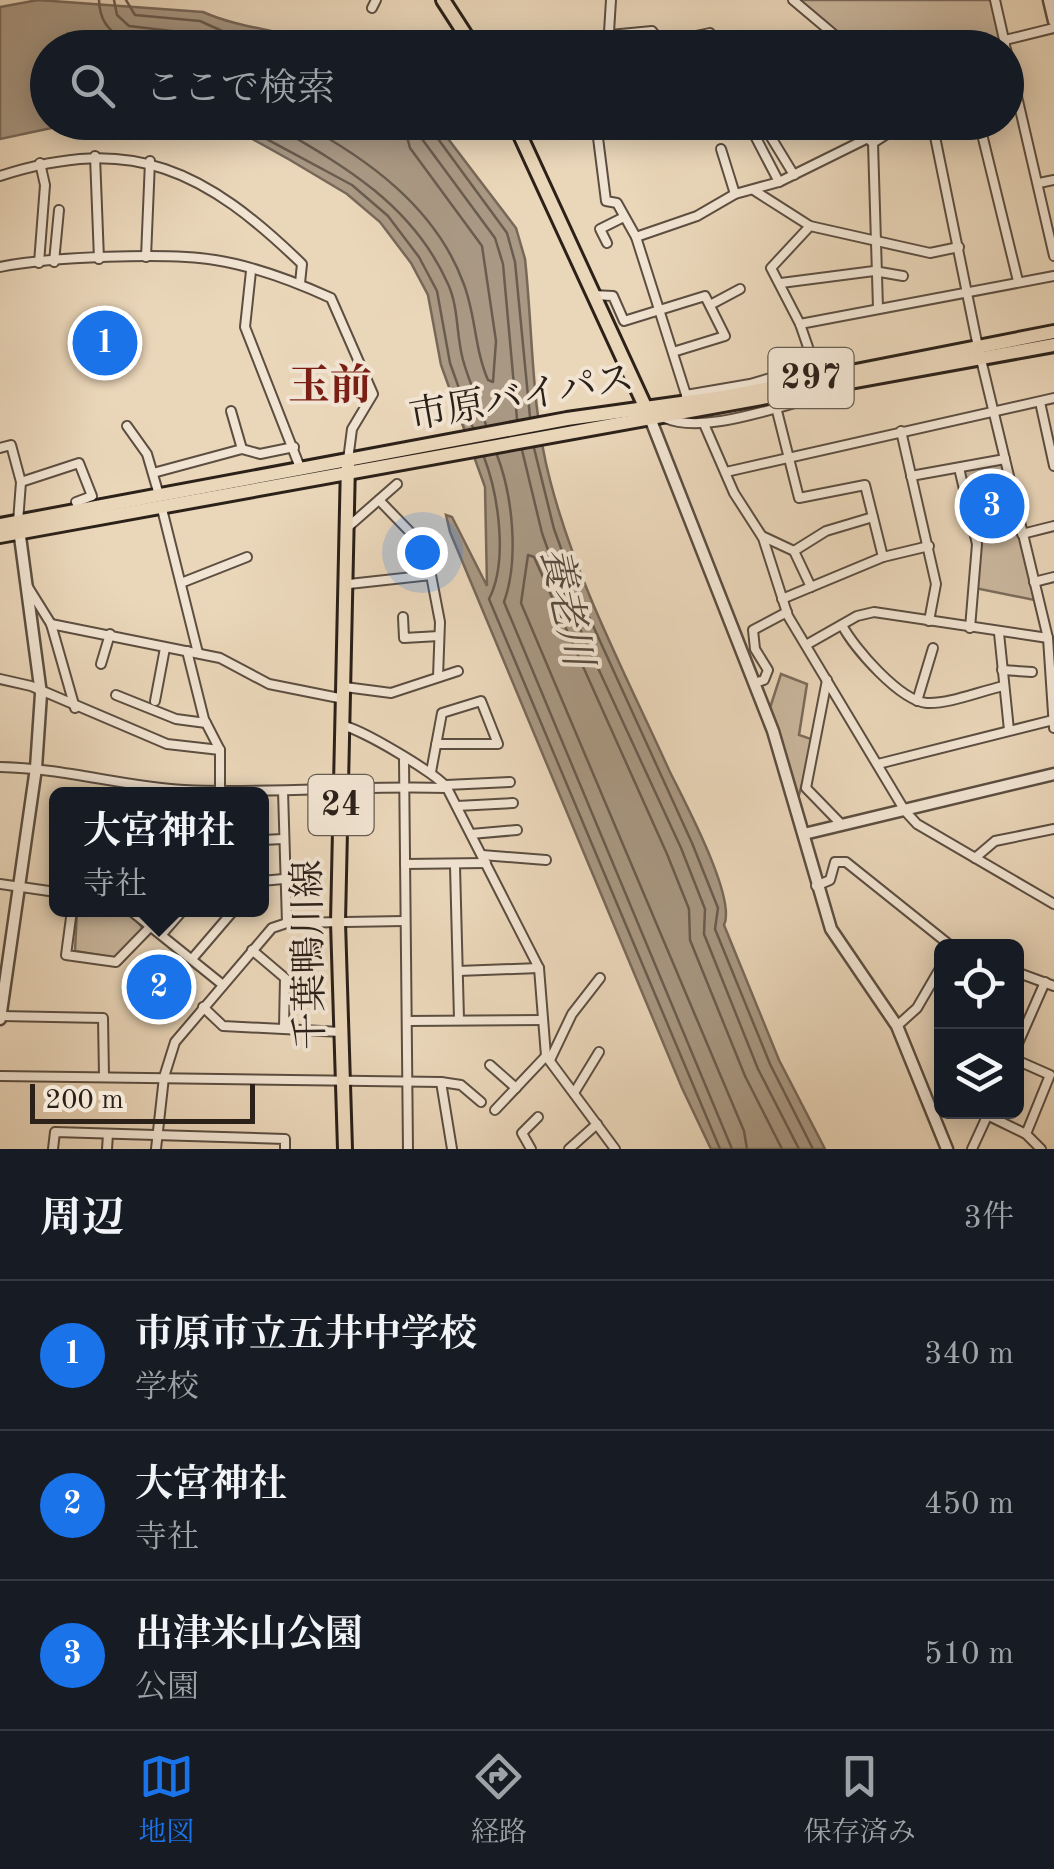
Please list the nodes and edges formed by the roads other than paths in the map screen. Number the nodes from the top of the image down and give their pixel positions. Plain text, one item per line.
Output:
1 (442, 0) edge
2 (611, 0) edge
3 (793, 0) edge
4 (995, 0) edge
5 (1049, 0) edge
6 (1054, 24) edge
7 (462, 30) edge
8 (610, 30) edge
9 (829, 30) edge
10 (1002, 30) edge
11 (1024, 38) edge
12 (1024, 123) edge
13 (522, 140) edge
14 (598, 140) edge
15 (757, 140) edge
16 (773, 140) edge
17 (872, 140) edge
18 (936, 140) edge
19 (983, 140) edge
20 (868, 142) junction
21 (721, 150) dead end
22 (95, 156) junction
23 (150, 161) junction
24 (40, 163) junction
25 (794, 175) junction
26 (0, 176) edge
27 (1054, 180) edge
28 (779, 182) junction
29 (1039, 183) junction
30 (755, 192) junction
31 (735, 194) junction
32 (60, 210) dead end
33 (624, 216) junction
34 (810, 226) junction
35 (636, 237) junction
36 (607, 242) dead end
37 (874, 243) junction
38 (959, 247) junction
39 (1054, 256) edge
40 (146, 257) junction
41 (99, 260) junction
42 (54, 262) junction
43 (39, 263) junction
44 (0, 267) edge
45 (874, 270) junction
46 (251, 271) junction
47 (903, 276) dead end
48 (1054, 276) edge
49 (1018, 281) junction
50 (781, 283) junction
51 (300, 284) junction
52 (740, 289) dead end
53 (968, 292) junction
54 (593, 294) junction
55 (710, 305) junction
56 (658, 307) junction
57 (878, 308) junction
58 (800, 324) junction
59 (1054, 332) edge
60 (1054, 345) edge
61 (672, 352) junction
62 (979, 352) junction
63 (818, 376) junction
64 (1054, 398) edge
65 (1040, 402) junction
66 (689, 403) junction
67 (776, 406) junction
68 (231, 410) dead end
69 (994, 413) junction
70 (652, 414) junction
71 (704, 424) junction
72 (128, 426) dead end
73 (901, 431) junction
74 (294, 447) junction
75 (0, 448) edge
76 (242, 450) junction
77 (787, 456) junction
78 (397, 457) junction
79 (1005, 460) junction
80 (348, 466) junction
81 (1054, 466) edge
82 (959, 468) junction
83 (301, 470) junction
84 (726, 472) junction
85 (154, 473) junction
86 (911, 476) junction
87 (21, 482) junction
88 (397, 484) dead end
89 (160, 500) junction
90 (378, 500) junction
91 (76, 502) dead end
92 (873, 516) junction
93 (0, 525) edge
94 (1054, 526) edge
95 (18, 527) junction
96 (348, 527) junction
97 (410, 532) dead end
98 (1022, 534) junction
99 (761, 535) junction
100 (0, 536) edge
101 (928, 546) junction
102 (794, 551) junction
103 (883, 556) junction
104 (248, 557) dead end
105 (1054, 577) edge
106 (1034, 582) junction
107 (181, 583) junction
108 (349, 584) junction
109 (27, 587) junction
110 (811, 587) junction
111 (782, 598) junction
112 (787, 612) junction
113 (403, 617) dead end
114 (928, 621) junction
115 (51, 624) junction
116 (842, 626) junction
117 (970, 628) junction
118 (999, 633) junction
119 (110, 634) junction
120 (440, 636) junction
121 (1048, 638) junction
122 (806, 645) junction
123 (165, 648) junction
124 (933, 648) dead end
125 (187, 651) junction
126 (198, 653) junction
127 (102, 664) dead end
128 (1002, 670) junction
129 (458, 671) dead end
130 (1032, 672) dead end
131 (438, 676) junction
132 (0, 680) edge
133 (826, 680) junction
134 (754, 683) junction
135 (1004, 686) junction
136 (344, 693) junction
137 (41, 694) junction
138 (116, 695) dead end
139 (155, 701) dead end
140 (917, 701) junction
141 (75, 708) junction
142 (1054, 720) edge
143 (206, 723) junction
144 (343, 726) junction
145 (1054, 728) edge
146 (1009, 730) junction
147 (436, 744) junction
148 (220, 750) junction
149 (404, 760) junction
150 (878, 764) junction
151 (0, 767) edge
152 (36, 768) junction
153 (431, 772) junction
154 (1054, 774) edge
155 (510, 782) dead end
156 (124, 787) edge
157 (220, 787) edge
158 (404, 787) junction
159 (446, 787) junction
160 (269, 791) edge
161 (284, 791) junction
162 (342, 792) junction
163 (513, 802) dead end
164 (457, 806) junction
165 (905, 810) junction
166 (842, 825) junction
167 (1054, 829) edge
168 (517, 830) dead end
169 (471, 834) junction
170 (804, 834) junction
171 (283, 839) junction
172 (269, 840) edge
173 (975, 858) junction
174 (484, 859) junction
175 (546, 860) dead end
176 (405, 864) junction
177 (455, 866) junction
178 (283, 879) junction
179 (269, 880) edge
180 (0, 884) edge
181 (816, 886) junction
182 (19, 887) junction
183 (49, 891) edge
184 (1054, 904) edge
185 (71, 917) edge
186 (142, 917) edge
187 (178, 917) edge
188 (228, 917) edge
189 (404, 921) junction
190 (338, 922) junction
191 (287, 923) junction
192 (152, 925) junction
193 (162, 934) junction
194 (942, 939) edge
195 (252, 950) junction
196 (192, 960) junction
197 (539, 968) junction
198 (458, 972) junction
199 (1024, 975) edge
200 (600, 978) dead end
201 (934, 979) edge
202 (223, 984) junction
203 (1050, 984) edge
204 (204, 1007) junction
205 (0, 1018) edge
206 (459, 1019) junction
207 (542, 1020) junction
208 (406, 1021) junction
209 (897, 1026) junction
210 (284, 1028) junction
211 (341, 1032) junction
212 (1024, 1033) edge
213 (599, 1052) dead end
214 (548, 1058) junction
215 (1024, 1063) edge
216 (490, 1065) dead end
217 (0, 1076) edge
218 (104, 1076) junction
219 (164, 1077) junction
220 (343, 1081) junction
221 (407, 1081) junction
222 (441, 1082) junction
223 (516, 1088) junction
224 (574, 1093) junction
225 (481, 1102) dead end
226 (495, 1110) dead end
227 (538, 1117) dead end
228 (985, 1119) edge
229 (999, 1119) edge
230 (597, 1124) junction
231 (108, 1134) junction
232 (1026, 1134) junction
233 (156, 1135) junction
234 (53, 1149) edge
235 (107, 1149) edge
236 (156, 1149) edge
237 (285, 1149) edge
238 (345, 1149) edge
239 (408, 1149) edge
240 (452, 1149) edge
241 (531, 1149) edge
242 (569, 1149) edge
243 (615, 1149) edge
244 (946, 1149) edge
245 (972, 1149) edge
246 (1041, 1149) edge

1 - 7 main road
2 - 8 street
3 - 9 street
4 - 10 street
5 - 6 street
6 - 11 street
12 - 29 street
13 - 54 main road
14 - 33 street
15 - 28 street
16 - 25 street
17 - 20 street
18 - 38 street
19 - 49 street
20 - 25 street
20 - 37 street
21 - 31 street
22 - 23 street
22 - 24 street
22 - 41 street
23 - 40 street
23 - 51 street
24 - 26 street
24 - 43 street
25 - 28 street
27 - 29 street
28 - 30 street
29 - 39 street
30 - 31 street
30 - 34 street
31 - 35 street
32 - 42 street
33 - 35 street
33 - 36 street
34 - 37 street
34 - 50 street
35 - 56 street
37 - 38 street
37 - 45 street
38 - 53 street
40 - 41 street
40 - 46 street
41 - 42 street
42 - 43 street
43 - 44 street
45 - 47 street
45 - 50 street
45 - 57 street
46 - 51 street
46 - 74 street
48 - 49 street
49 - 53 street
50 - 58 street
51 - 80 street
52 - 55 street
53 - 57 street
53 - 62 street
54 - 56 street
54 - 70 main road
55 - 56 street
55 - 61 street
56 - 61 street
57 - 58 street
58 - 63 street
59 - 62 main road, 市原バイパス / 297
60 - 62 main road, 市原バイパス / 297
61 - 66 street
62 - 63 main road, 市原バイパス / 297
62 - 69 street
63 - 66 main road, 市原バイパス / 297
63 - 66 street
63 - 67 street
64 - 65 street
65 - 69 street
65 - 81 street
66 - 70 main road, 市原バイパス / 297
67 - 71 street
67 - 77 street
68 - 76 street
69 - 73 street
69 - 79 street
70 - 71 street
70 - 78 main road, 市原バイパス / 297
70 - 78 main road, 市原バイパス / 297
70 - 134 street
71 - 84 street
72 - 85 street
73 - 77 street
73 - 86 street
74 - 76 street
74 - 83 street
75 - 87 street
76 - 85 street
77 - 84 street
77 - 92 street
78 - 80 main road, 市原バイパス / 297
79 - 82 street
79 - 98 street
80 - 83 main road, 市原バイパス / 297
80 - 89 main road, 市原バイパス / 297
80 - 96 main road, 千葉鴨川線 / 24
82 - 86 street
82 - 117 street
83 - 89 main road, 市原バイパス / 297
84 - 99 street
85 - 89 street
86 - 101 street
87 - 91 street
87 - 95 street
88 - 90 street
89 - 95 main road, 市原バイパス / 297
89 - 107 street
90 - 96 street
90 - 97 street
92 - 102 street
92 - 103 street
93 - 95 main road, 市原バイパス / 297
94 - 98 street
95 - 100 main road, 市原バイパス / 297
95 - 109 street
96 - 108 main road, 千葉鴨川線 / 24
98 - 106 street
99 - 102 street
99 - 111 street
101 - 103 street
101 - 114 street
102 - 110 street
103 - 110 street
104 - 107 street
105 - 106 street
106 - 121 street
107 - 126 street
108 - 120 street
108 - 136 main road, 千葉鴨川線 / 24
109 - 115 street
109 - 137 street
110 - 111 street
111 - 112 street
112 - 122 street
112 - 134 street
113 - 120 street
114 - 116 street
114 - 117 street
115 - 119 street
115 - 141 street
116 - 122 street
116 - 140 street
117 - 118 street
118 - 121 street
118 - 128 street
119 - 123 street
119 - 127 street
120 - 131 street
121 - 142 street
122 - 133 street
123 - 125 street
123 - 139 street
124 - 140 street
125 - 126 street
125 - 143 street
126 - 136 street
128 - 130 street
128 - 135 street
129 - 131 street
131 - 136 street
132 - 137 street
133 - 150 street
133 - 166 street
134 - 170 street
135 - 140 street
135 - 146 street
136 - 144 main road, 千葉鴨川線 / 24
137 - 141 street
137 - 152 street
138 - 143 street
141 - 148 street
142 - 145 street
142 - 146 street
143 - 148 street
144 - 149 street
144 - 162 main road, 千葉鴨川線 / 24
146 - 150 street
147 - 147 street
147 - 153 street
148 - 157 street
149 - 153 street
149 - 158 street
150 - 165 street
151 - 152 street
152 - 156 street
152 - 182 street
153 - 159 street
154 - 165 street
155 - 159 street
158 - 159 street
158 - 162 street
158 - 176 street
159 - 164 street
160 - 161 street
161 - 162 street
161 - 171 street
162 - 190 main road, 千葉鴨川線 / 24
163 - 164 street
164 - 169 street
165 - 166 street
165 - 173 street
166 - 170 street
167 - 173 street
168 - 169 street
169 - 174 street
170 - 181 street
171 - 172 street
171 - 178 street
173 - 184 street
174 - 175 street
174 - 177 street
174 - 197 street
176 - 177 street
176 - 189 street
177 - 198 street
178 - 179 street
178 - 191 street
180 - 182 street
181 - 194 street
181 - 209 street
182 - 183 street
182 - 205 street
185 - 192 street
186 - 192 street
187 - 193 street
188 - 196 street
189 - 190 street
189 - 208 street
190 - 191 street
190 - 211 main road, 千葉鴨川線 / 24
191 - 195 street
192 - 193 street
193 - 196 street
195 - 202 street
195 - 210 street
196 - 202 street
197 - 198 street
197 - 207 street
198 - 206 street
199 - 203 street
200 - 214 street
201 - 209 street
202 - 204 street
203 - 212 street
204 - 210 street
204 - 219 street
205 - 218 street
206 - 207 street
206 - 208 street
207 - 214 street
208 - 221 street
209 - 244 street
210 - 211 street
211 - 220 main road, 千葉鴨川線 / 24
213 - 224 street
214 - 223 street
214 - 224 street
215 - 232 street
216 - 223 street
217 - 218 street
218 - 219 street
219 - 220 street
219 - 233 street
220 - 221 street
220 - 238 main road, 千葉鴨川線 / 24
221 - 222 street
221 - 239 street
222 - 225 street
222 - 240 street
223 - 226 street
224 - 230 street
227 - 241 street
228 - 245 street
229 - 232 street
230 - 242 street
230 - 243 street
231 - 233 street
231 - 234 street
231 - 235 street
232 - 246 street
233 - 236 street
233 - 237 street

